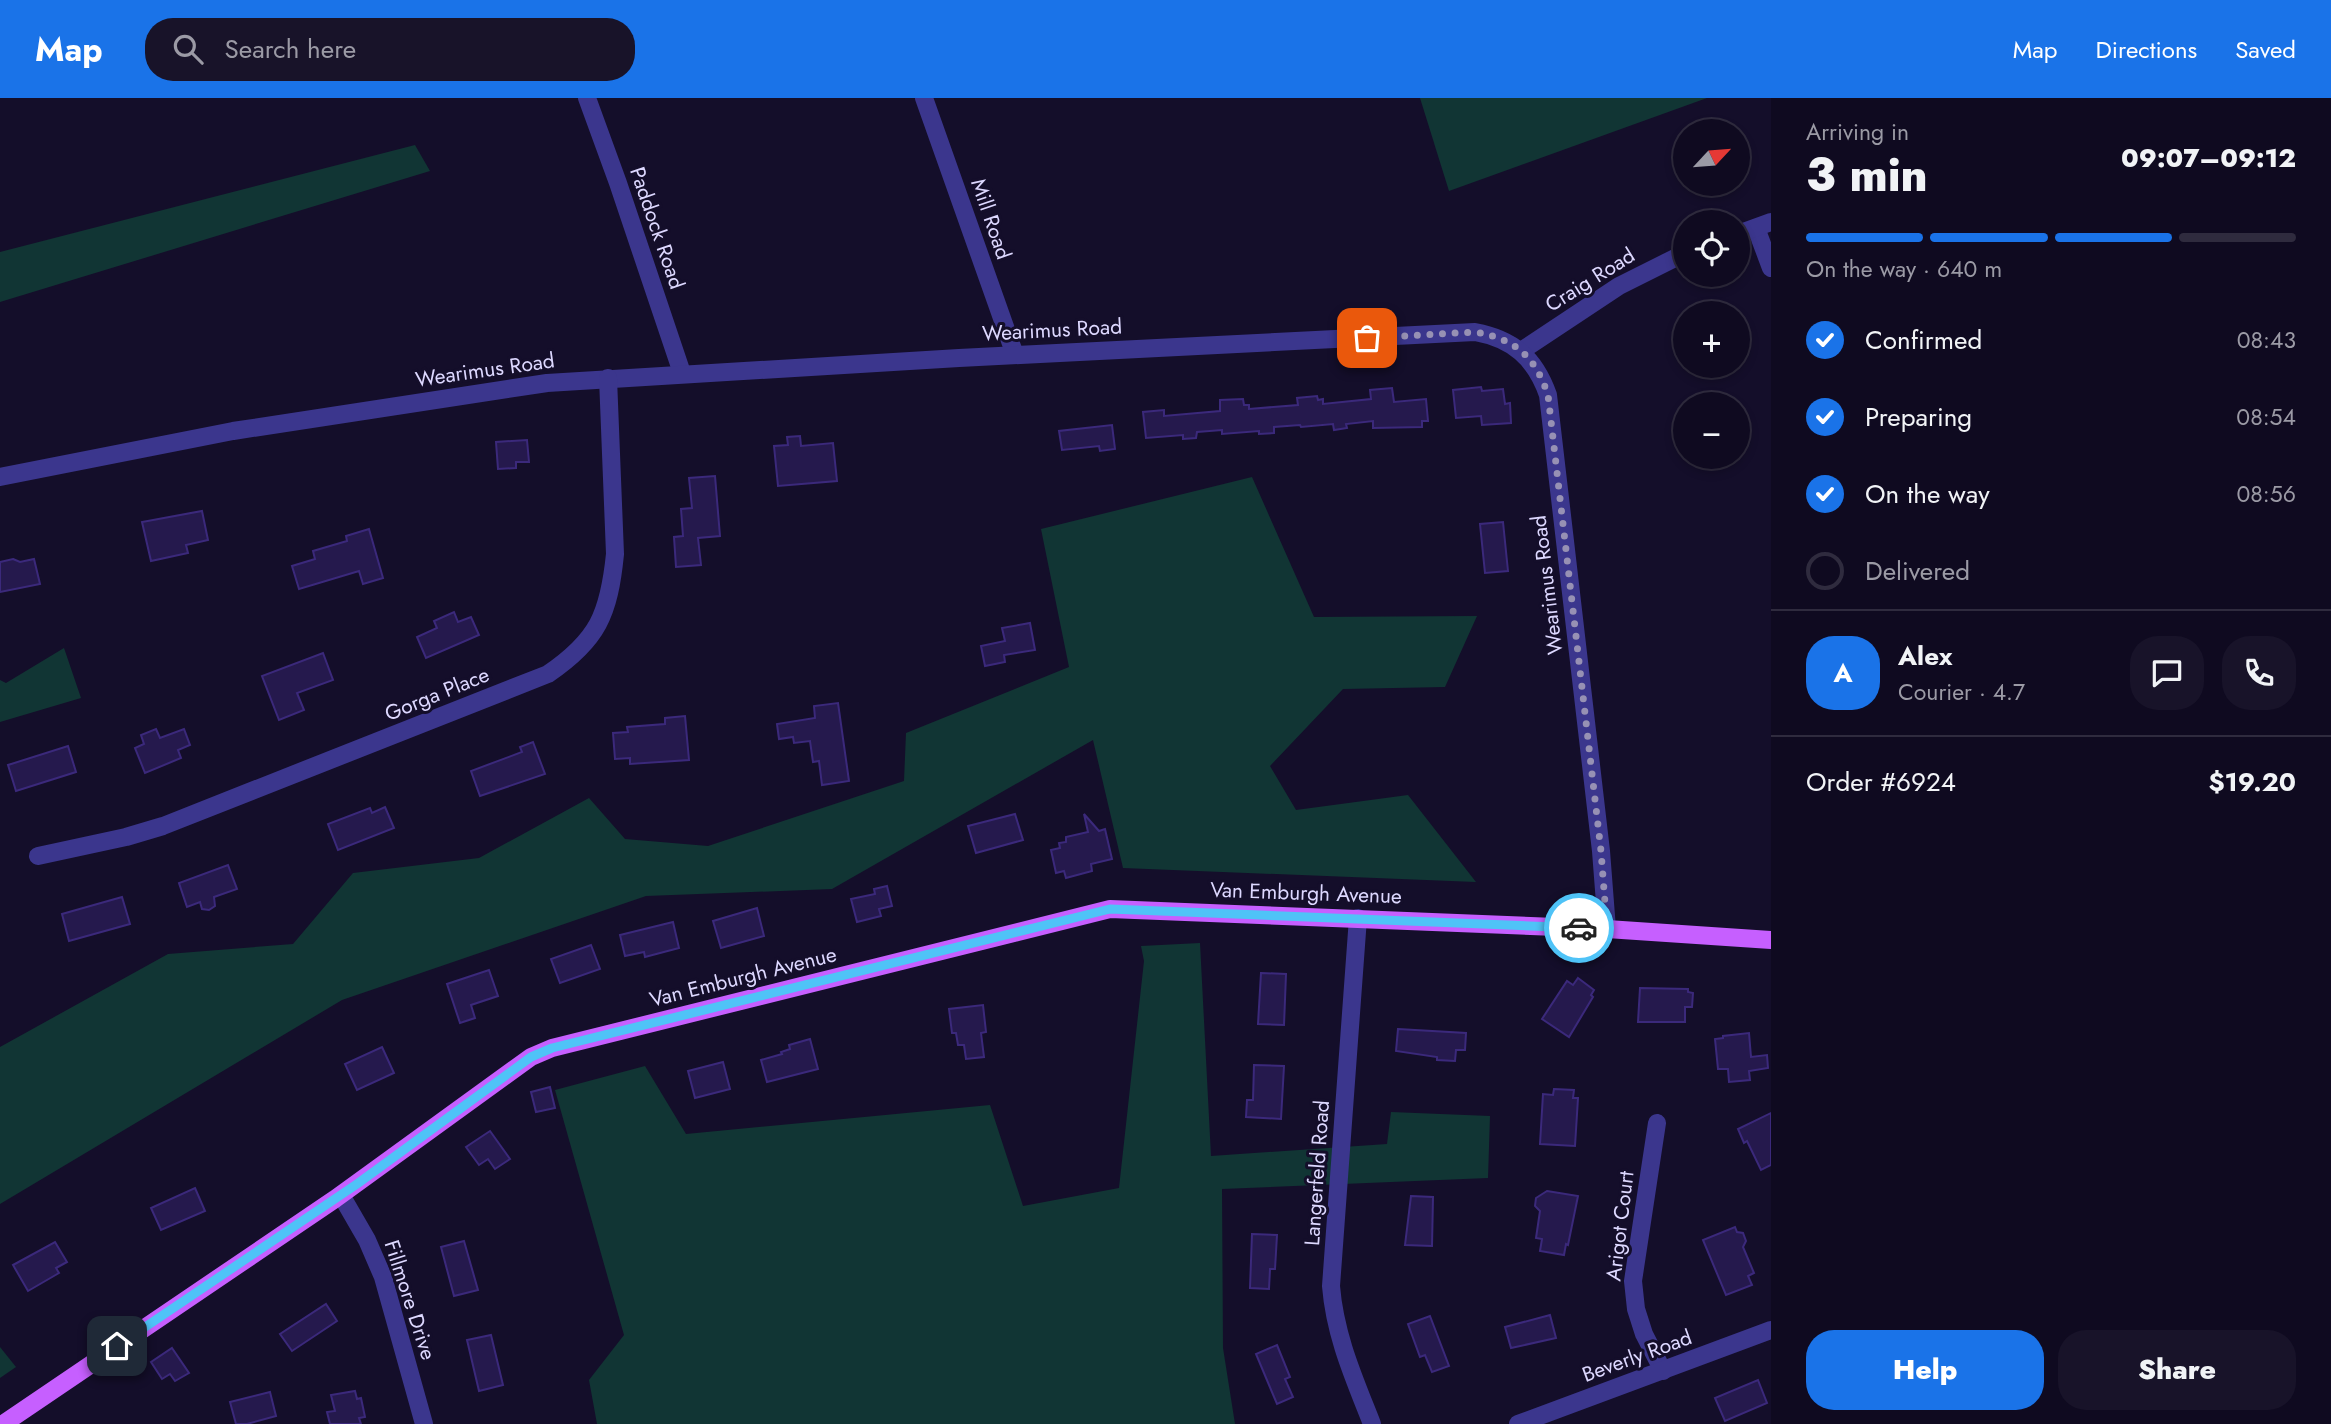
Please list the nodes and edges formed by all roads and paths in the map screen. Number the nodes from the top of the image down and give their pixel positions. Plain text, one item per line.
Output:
1 (587, 98) edge
2 (924, 98) edge
3 (1763, 225) edge
4 (1673, 259) edge
5 (1771, 268) edge
6 (1521, 351) junction
7 (1015, 355) junction
8 (682, 373) junction
9 (608, 378) junction
10 (0, 477) edge
11 (38, 856) dead end
12 (1358, 918) junction
13 (1607, 929) junction
14 (1771, 940) edge
15 (1657, 1123) dead end
16 (341, 1195) junction
17 (1771, 1330) edge
18 (1663, 1371) junction
19 (3, 1424) edge
20 (424, 1424) edge
21 (1372, 1424) edge
22 (1518, 1424) edge

1 - 8 street, Paddock Road
2 - 7 street, Mill Road
3 - 5 street
4 - 6 street, Craig Road
6 - 7 street, Wearimus Road
6 - 13 street, Wearimus Road
7 - 8 street, Wearimus Road
8 - 9 street, Wearimus Road
9 - 10 street, Wearimus Road
9 - 11 street, Gorga Place
12 - 13 main road, Van Emburgh Avenue
12 - 16 main road, Van Emburgh Avenue
12 - 21 street, Langerfeld Road
13 - 14 main road, Van Emburgh Avenue
15 - 18 street, Arigot Court
16 - 19 main road, Van Emburgh Avenue
16 - 20 street, Fillmore Drive
17 - 18 street, Beverly Road
18 - 22 street, Beverly Road

